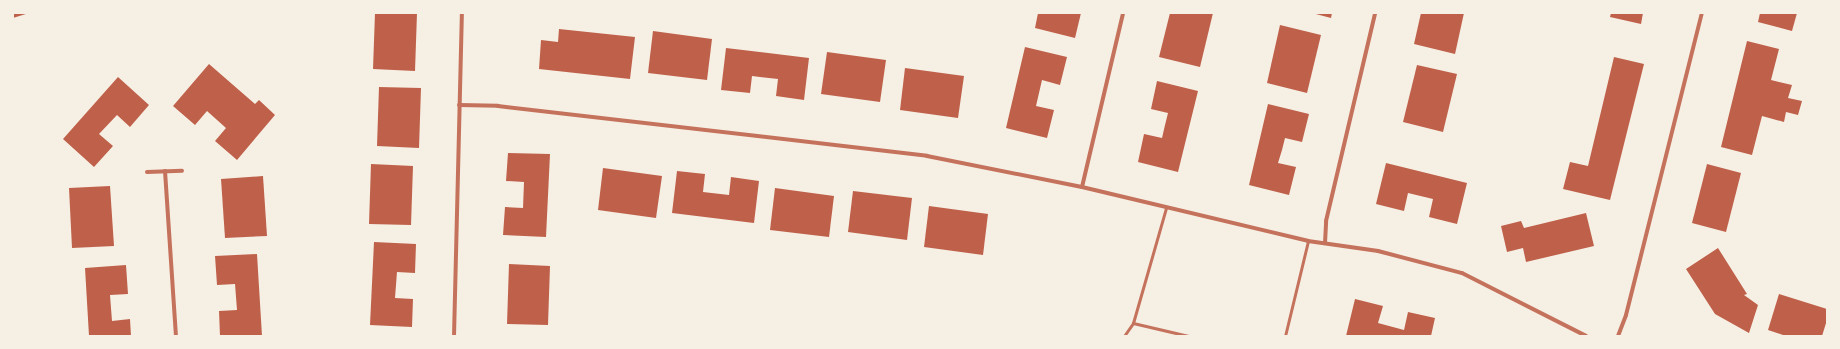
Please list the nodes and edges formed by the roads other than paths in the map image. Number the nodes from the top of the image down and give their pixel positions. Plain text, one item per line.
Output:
1 (462, 13) edge
2 (1123, 13) edge
3 (1375, 13) edge
4 (1702, 13) edge
5 (459, 105) junction
6 (165, 171) junction
7 (182, 171) dead end
8 (147, 172) dead end
9 (1082, 187) junction
10 (1166, 208) junction
11 (1308, 241) junction
12 (1325, 242) junction
13 (1133, 323) junction
14 (176, 336) edge
15 (454, 336) edge
16 (1124, 336) edge
17 (1188, 336) edge
18 (1285, 336) edge
19 (1586, 336) edge
20 (1618, 336) edge

1 - 5 street
2 - 9 street
3 - 12 street
4 - 20 street
5 - 9 street
5 - 15 street
6 - 7 street
6 - 8 street
6 - 14 street
9 - 10 street
10 - 11 street
10 - 13 lane
11 - 12 street
11 - 18 lane
12 - 19 street
13 - 16 lane
13 - 17 lane

